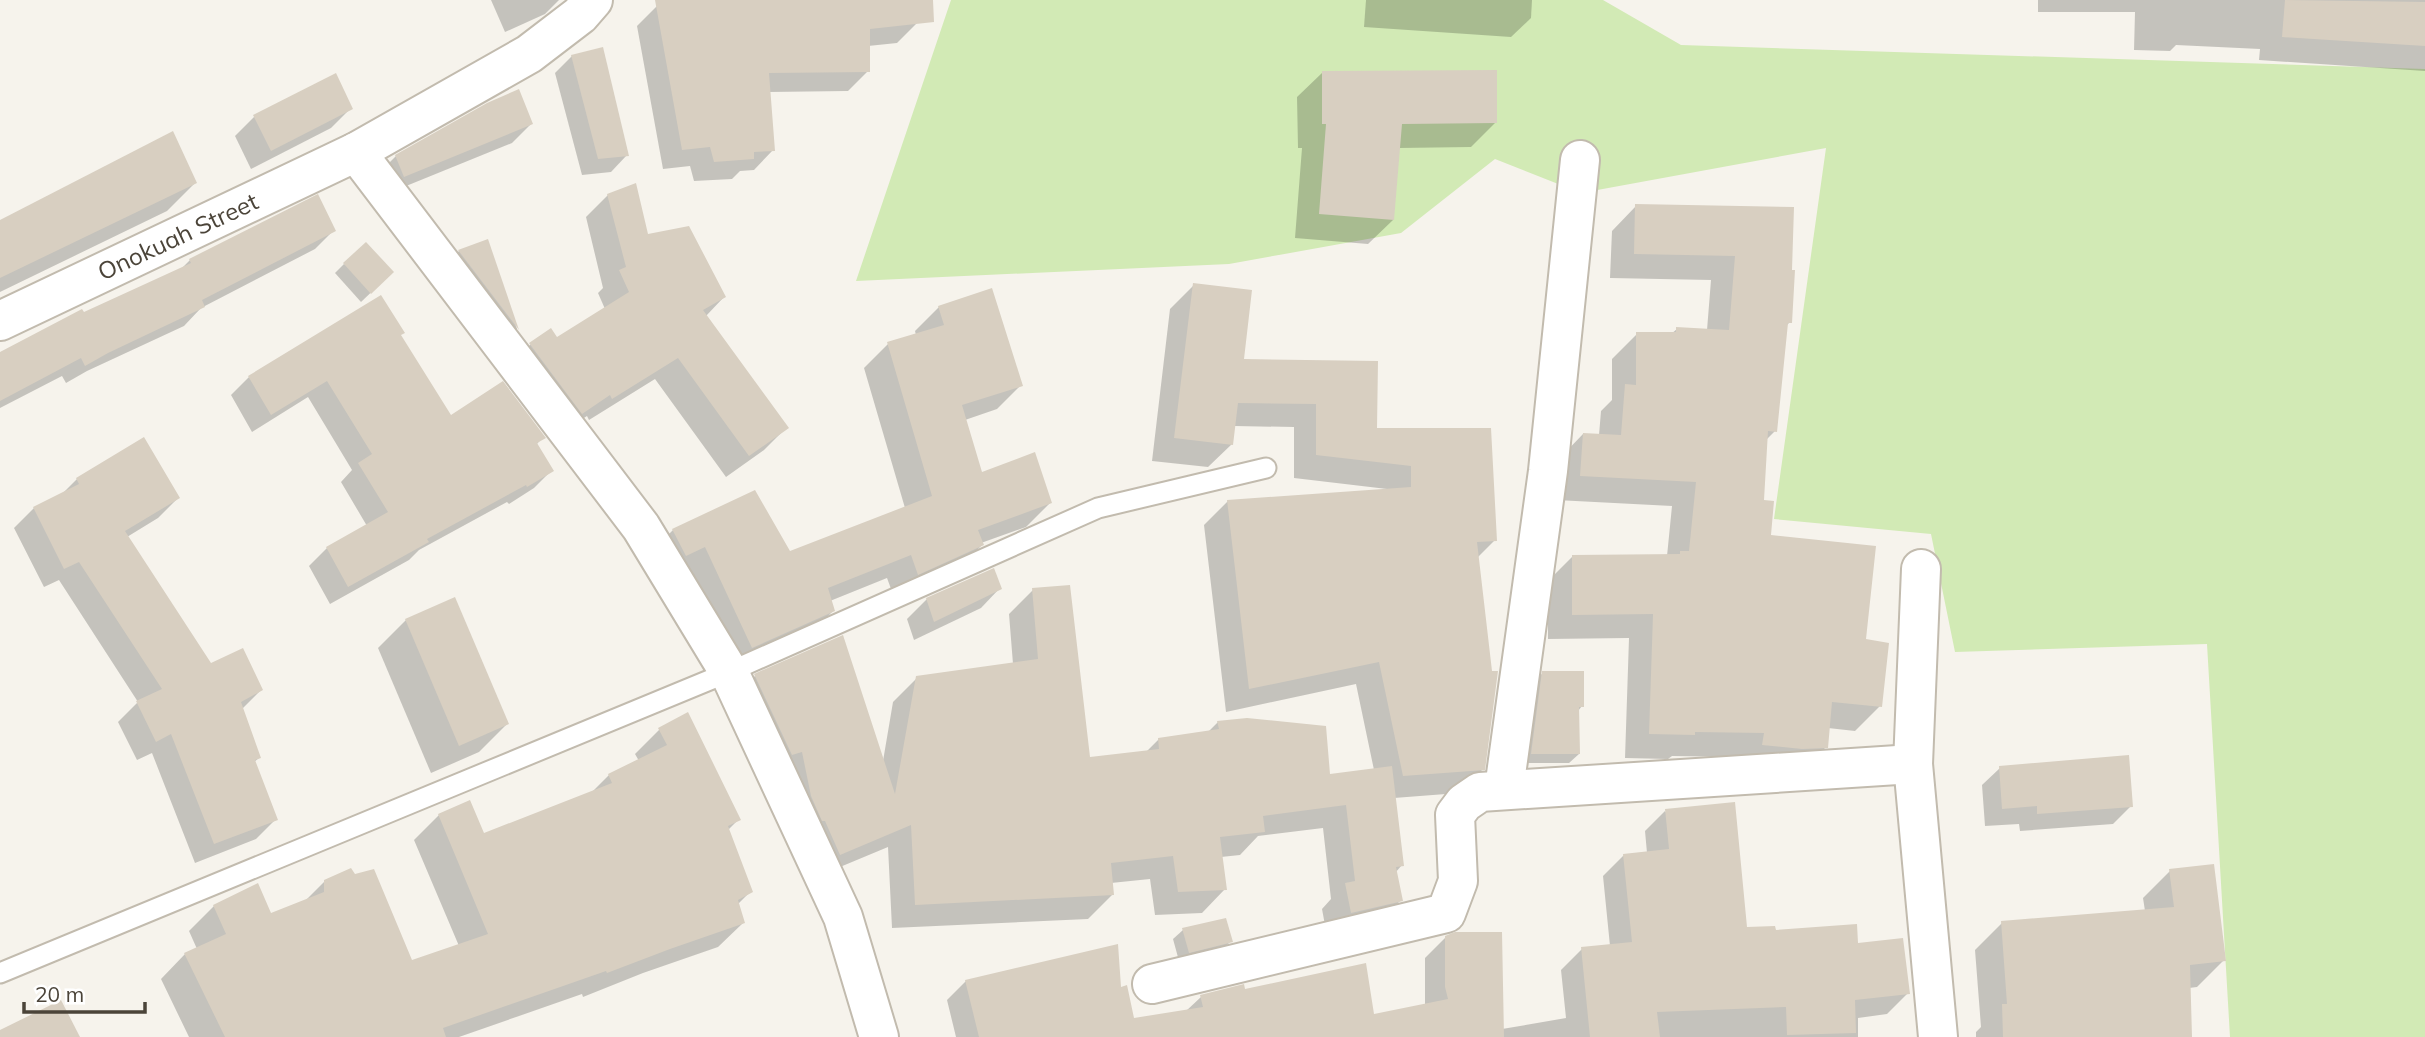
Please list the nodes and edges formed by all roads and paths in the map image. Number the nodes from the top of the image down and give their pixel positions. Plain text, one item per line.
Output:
1 (593, 0) edge
2 (356, 152) junction
3 (1580, 160) dead end
4 (0, 321) edge
5 (1266, 468) dead end
6 (1921, 569) dead end
7 (729, 672) junction
8 (1913, 764) junction
9 (1504, 789) junction
10 (0, 973) edge
11 (1152, 984) dead end
12 (879, 1037) edge
13 (1938, 1037) edge

1 - 2 street, Onokuah Street
2 - 4 street, Onokuah Street
2 - 7 street
3 - 9 street
5 - 7 lane
6 - 8 street
7 - 10 lane
7 - 12 street
8 - 9 street
8 - 13 street
9 - 11 street

